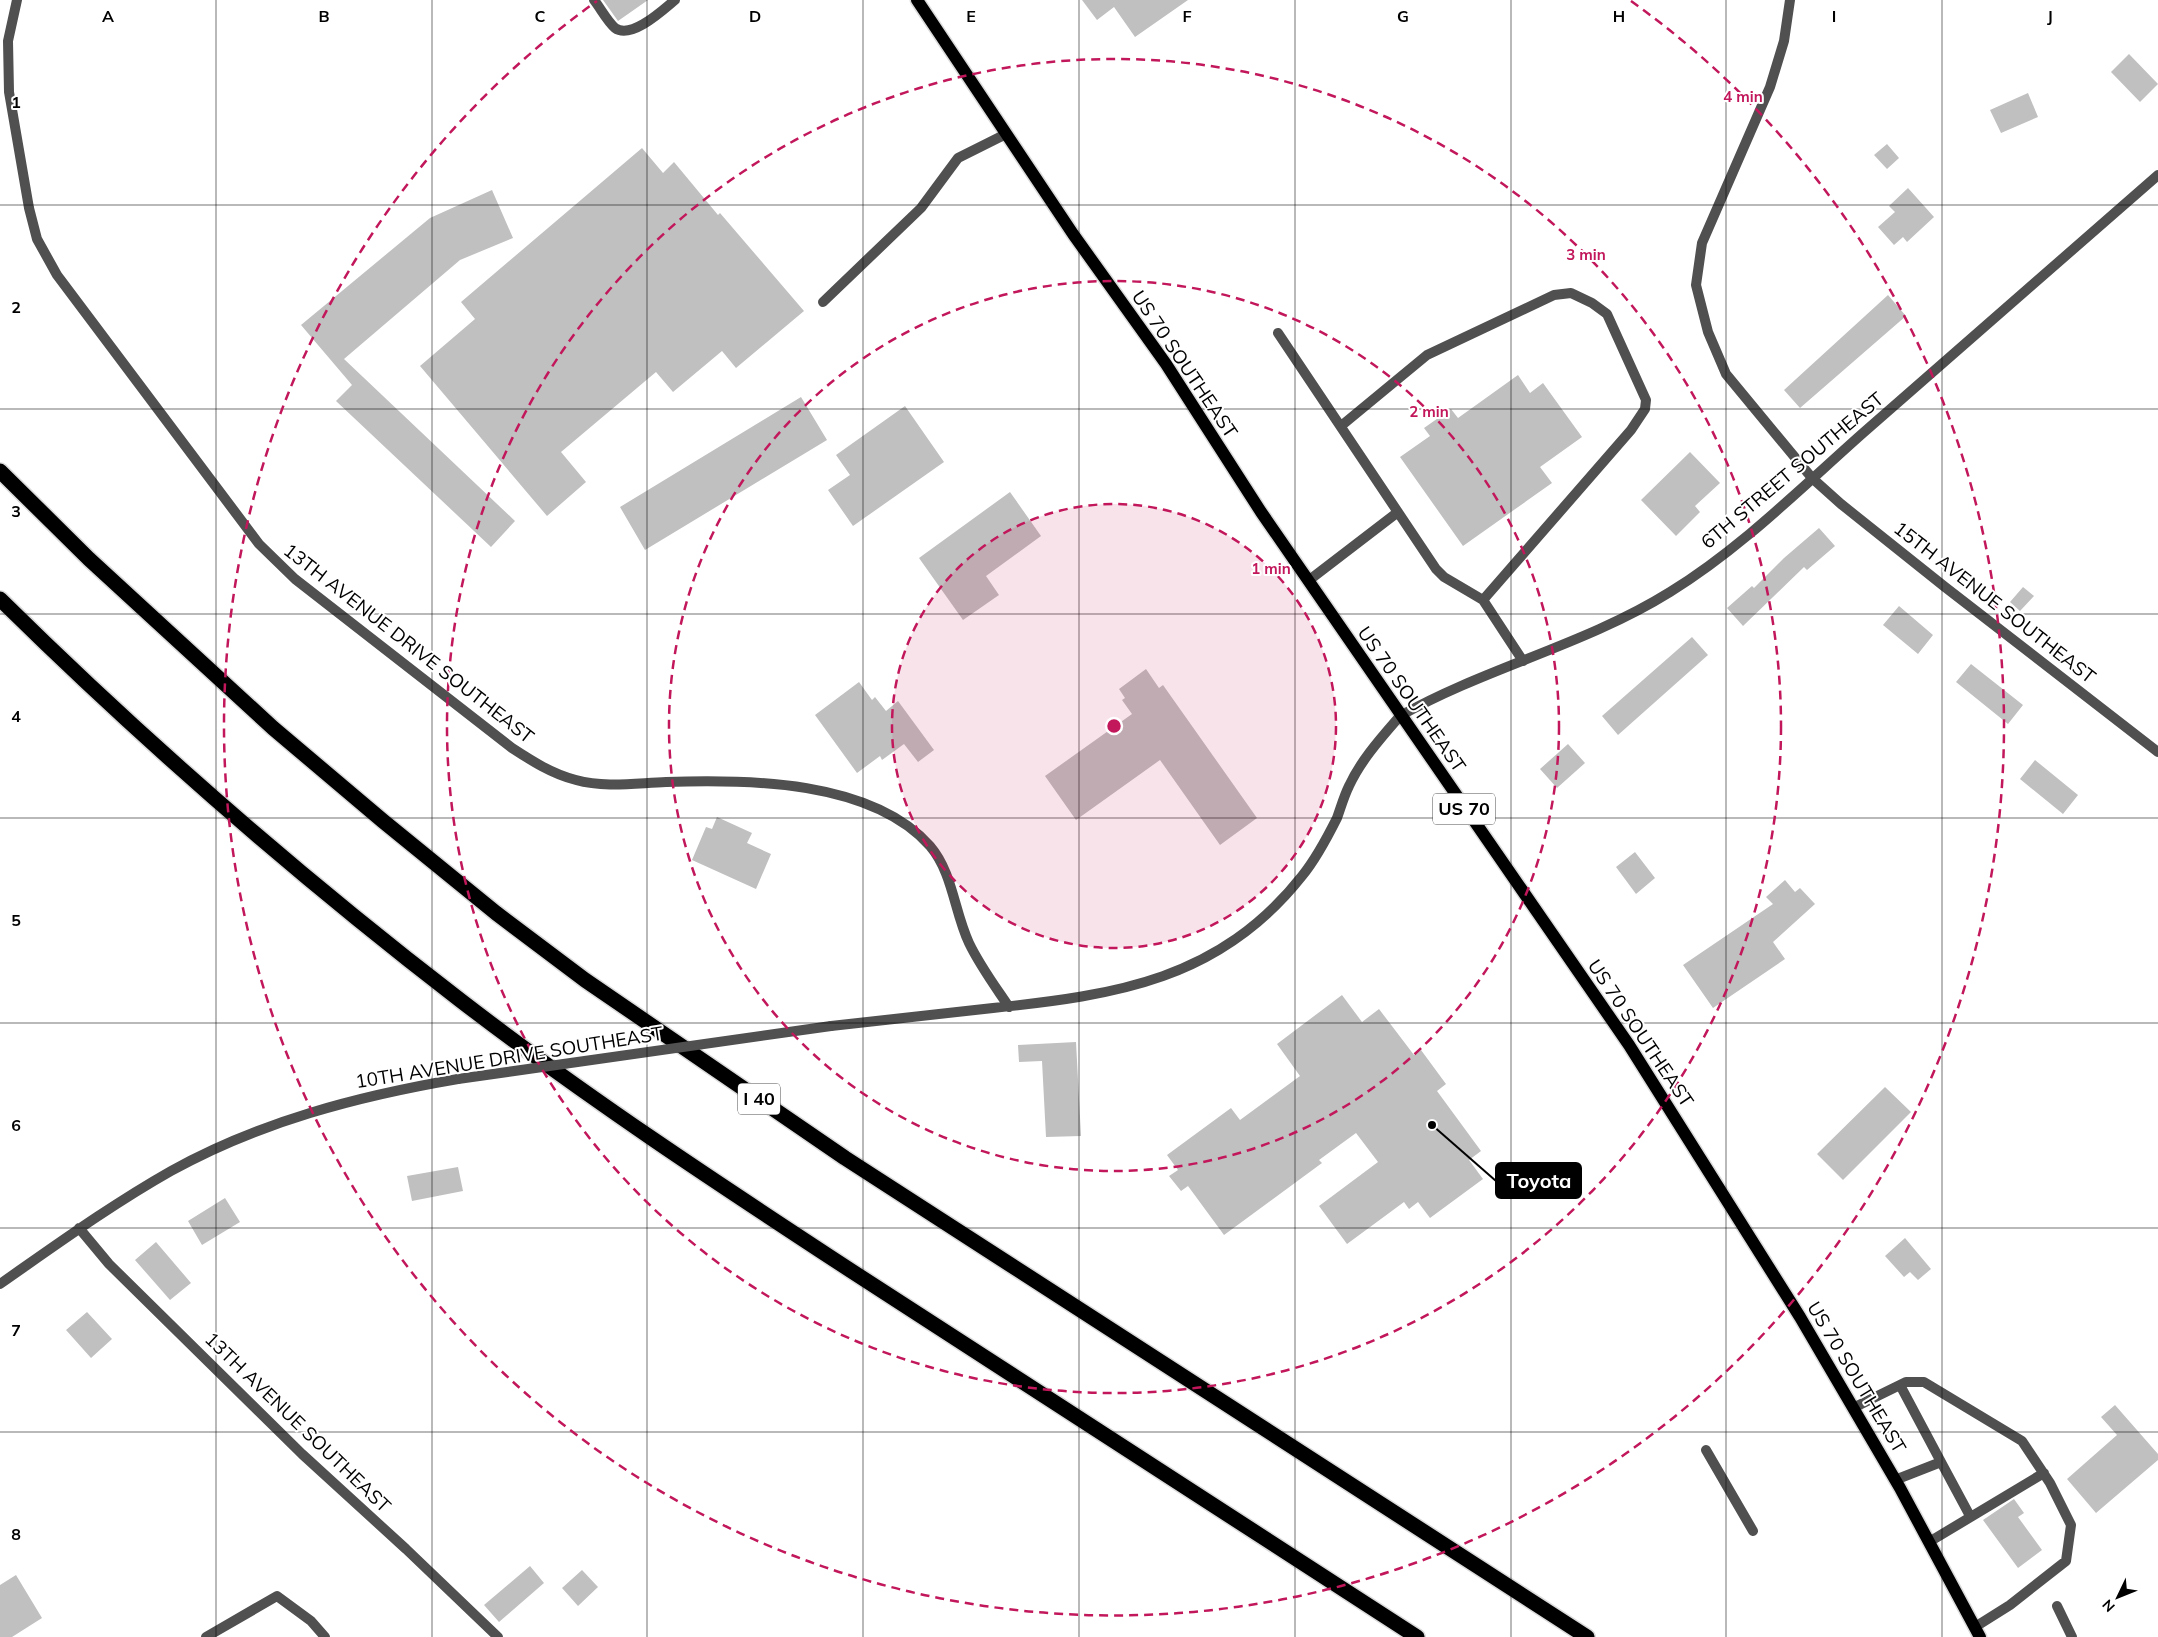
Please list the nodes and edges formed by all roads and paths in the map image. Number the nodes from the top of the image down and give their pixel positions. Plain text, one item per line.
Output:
1 (17, 0) edge
2 (594, 0) edge
3 (676, 0) edge
4 (917, 0) edge
5 (1790, 0) edge
6 (1006, 134) junction
7 (2158, 175) edge
8 (823, 302) dead end
9 (1278, 332) dead end
10 (1341, 426) junction
11 (0, 471) edge
12 (1812, 478) junction
13 (1398, 512) junction
14 (1308, 581) junction
15 (0, 599) edge
16 (1483, 600) junction
17 (0, 608) edge
18 (50, 648) junction
19 (1523, 661) junction
20 (1400, 716) junction
21 (2158, 752) edge
22 (1009, 1007) junction
23 (79, 1228) junction
24 (0, 1284) edge
25 (1900, 1385) junction
26 (1853, 1408) junction
27 (1706, 1450) dead end
28 (1941, 1462) junction
29 (2044, 1473) junction
30 (1895, 1480) junction
31 (1970, 1516) junction
32 (1753, 1531) dead end
33 (1929, 1542) junction
34 (2057, 1606) dead end
35 (1977, 1632) edge
36 (206, 1637) edge
37 (325, 1637) edge
38 (498, 1637) edge
39 (1417, 1637) edge
40 (1587, 1637) edge
41 (2072, 1637) edge

1 - 22 street, 13TH AVENUE DRIVE SOUTHEAST
2 - 3 street
4 - 6 main road, US 70 SOUTHEAST / US 70
5 - 12 street, 15TH AVENUE SOUTHEAST
6 - 8 street
6 - 14 main road, US 70 SOUTHEAST / US 70
7 - 12 street, 6TH STREET SOUTHEAST
9 - 10 street
10 - 13 street
10 - 16 street
11 - 40 highway, I 40
12 - 19 street, 6TH STREET SOUTHEAST
12 - 21 street, 15TH AVENUE SOUTHEAST
13 - 14 street
13 - 16 street
14 - 20 main road, US 70 SOUTHEAST / US 70
15 - 18 highway
16 - 19 street
17 - 18 highway
18 - 39 highway
19 - 20 street, 6TH STREET SOUTHEAST
20 - 22 street, 10TH AVENUE DRIVE SOUTHEAST
20 - 26 main road, US 70 SOUTHEAST / US 70
22 - 23 street, 10TH AVENUE DRIVE SOUTHEAST, bridge
23 - 24 street, 10TH AVENUE DRIVE SOUTHEAST
23 - 38 street, 13TH AVENUE SOUTHEAST
25 - 26 street
25 - 28 street
25 - 29 street
26 - 30 main road, US 70 SOUTHEAST / US 70
27 - 32 street
28 - 30 street
28 - 31 street
29 - 31 street
29 - 35 street
30 - 33 main road, US 70 SOUTHEAST / US 70
31 - 33 street
33 - 35 main road, US 70 SOUTHEAST / US 70
34 - 41 street
36 - 37 street

